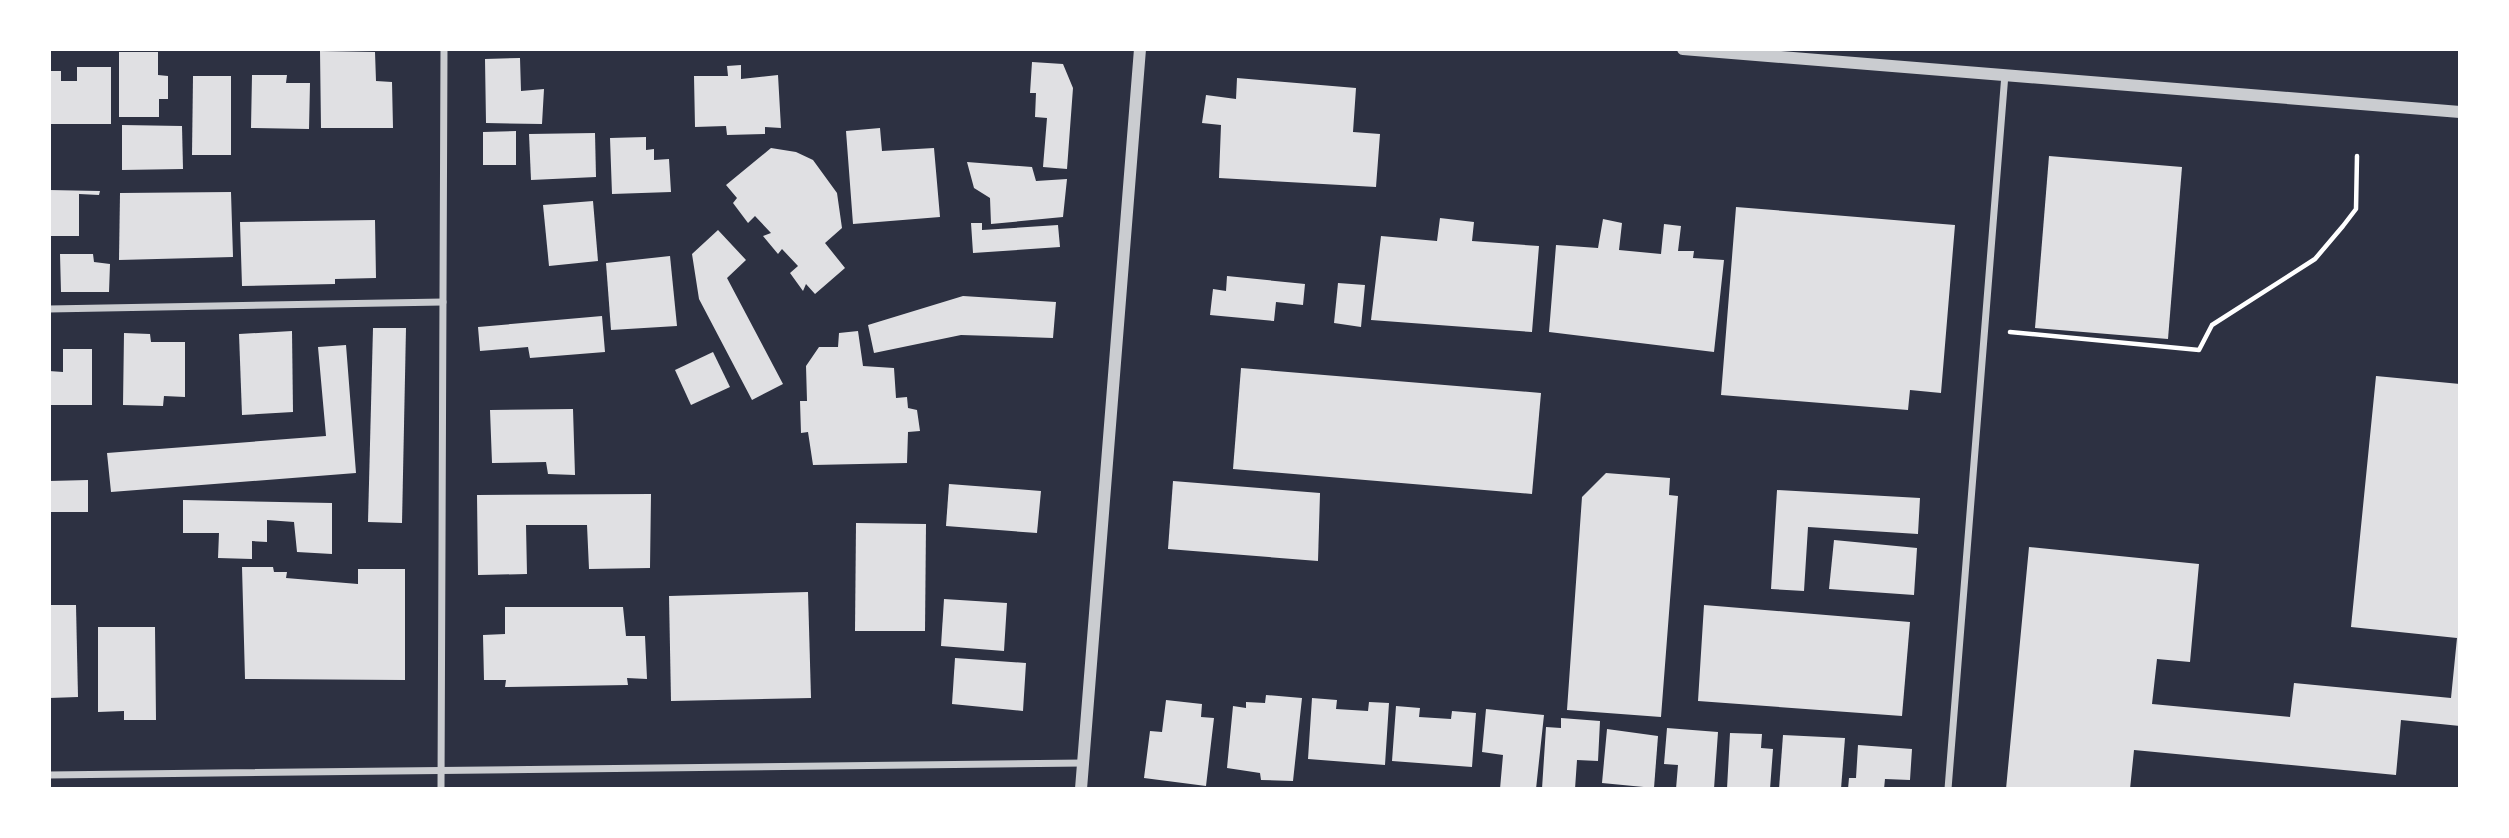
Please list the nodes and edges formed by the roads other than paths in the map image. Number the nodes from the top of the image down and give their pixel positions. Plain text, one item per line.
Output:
1 (444, 49) edge
2 (1140, 49) edge
3 (1683, 49) edge
4 (1811, 54) edge
5 (2005, 74) junction
6 (2460, 112) edge
7 (443, 302) junction
8 (49, 309) edge
9 (1084, 763) junction
10 (441, 771) junction
11 (49, 775) edge
12 (441, 789) edge
13 (1081, 789) edge
14 (1948, 789) edge

1 - 7 street
2 - 9 street
3 - 4 street
4 - 5 street
5 - 6 street
5 - 14 street
7 - 8 street
7 - 10 street
9 - 10 street
9 - 13 street
10 - 11 street
10 - 12 street

